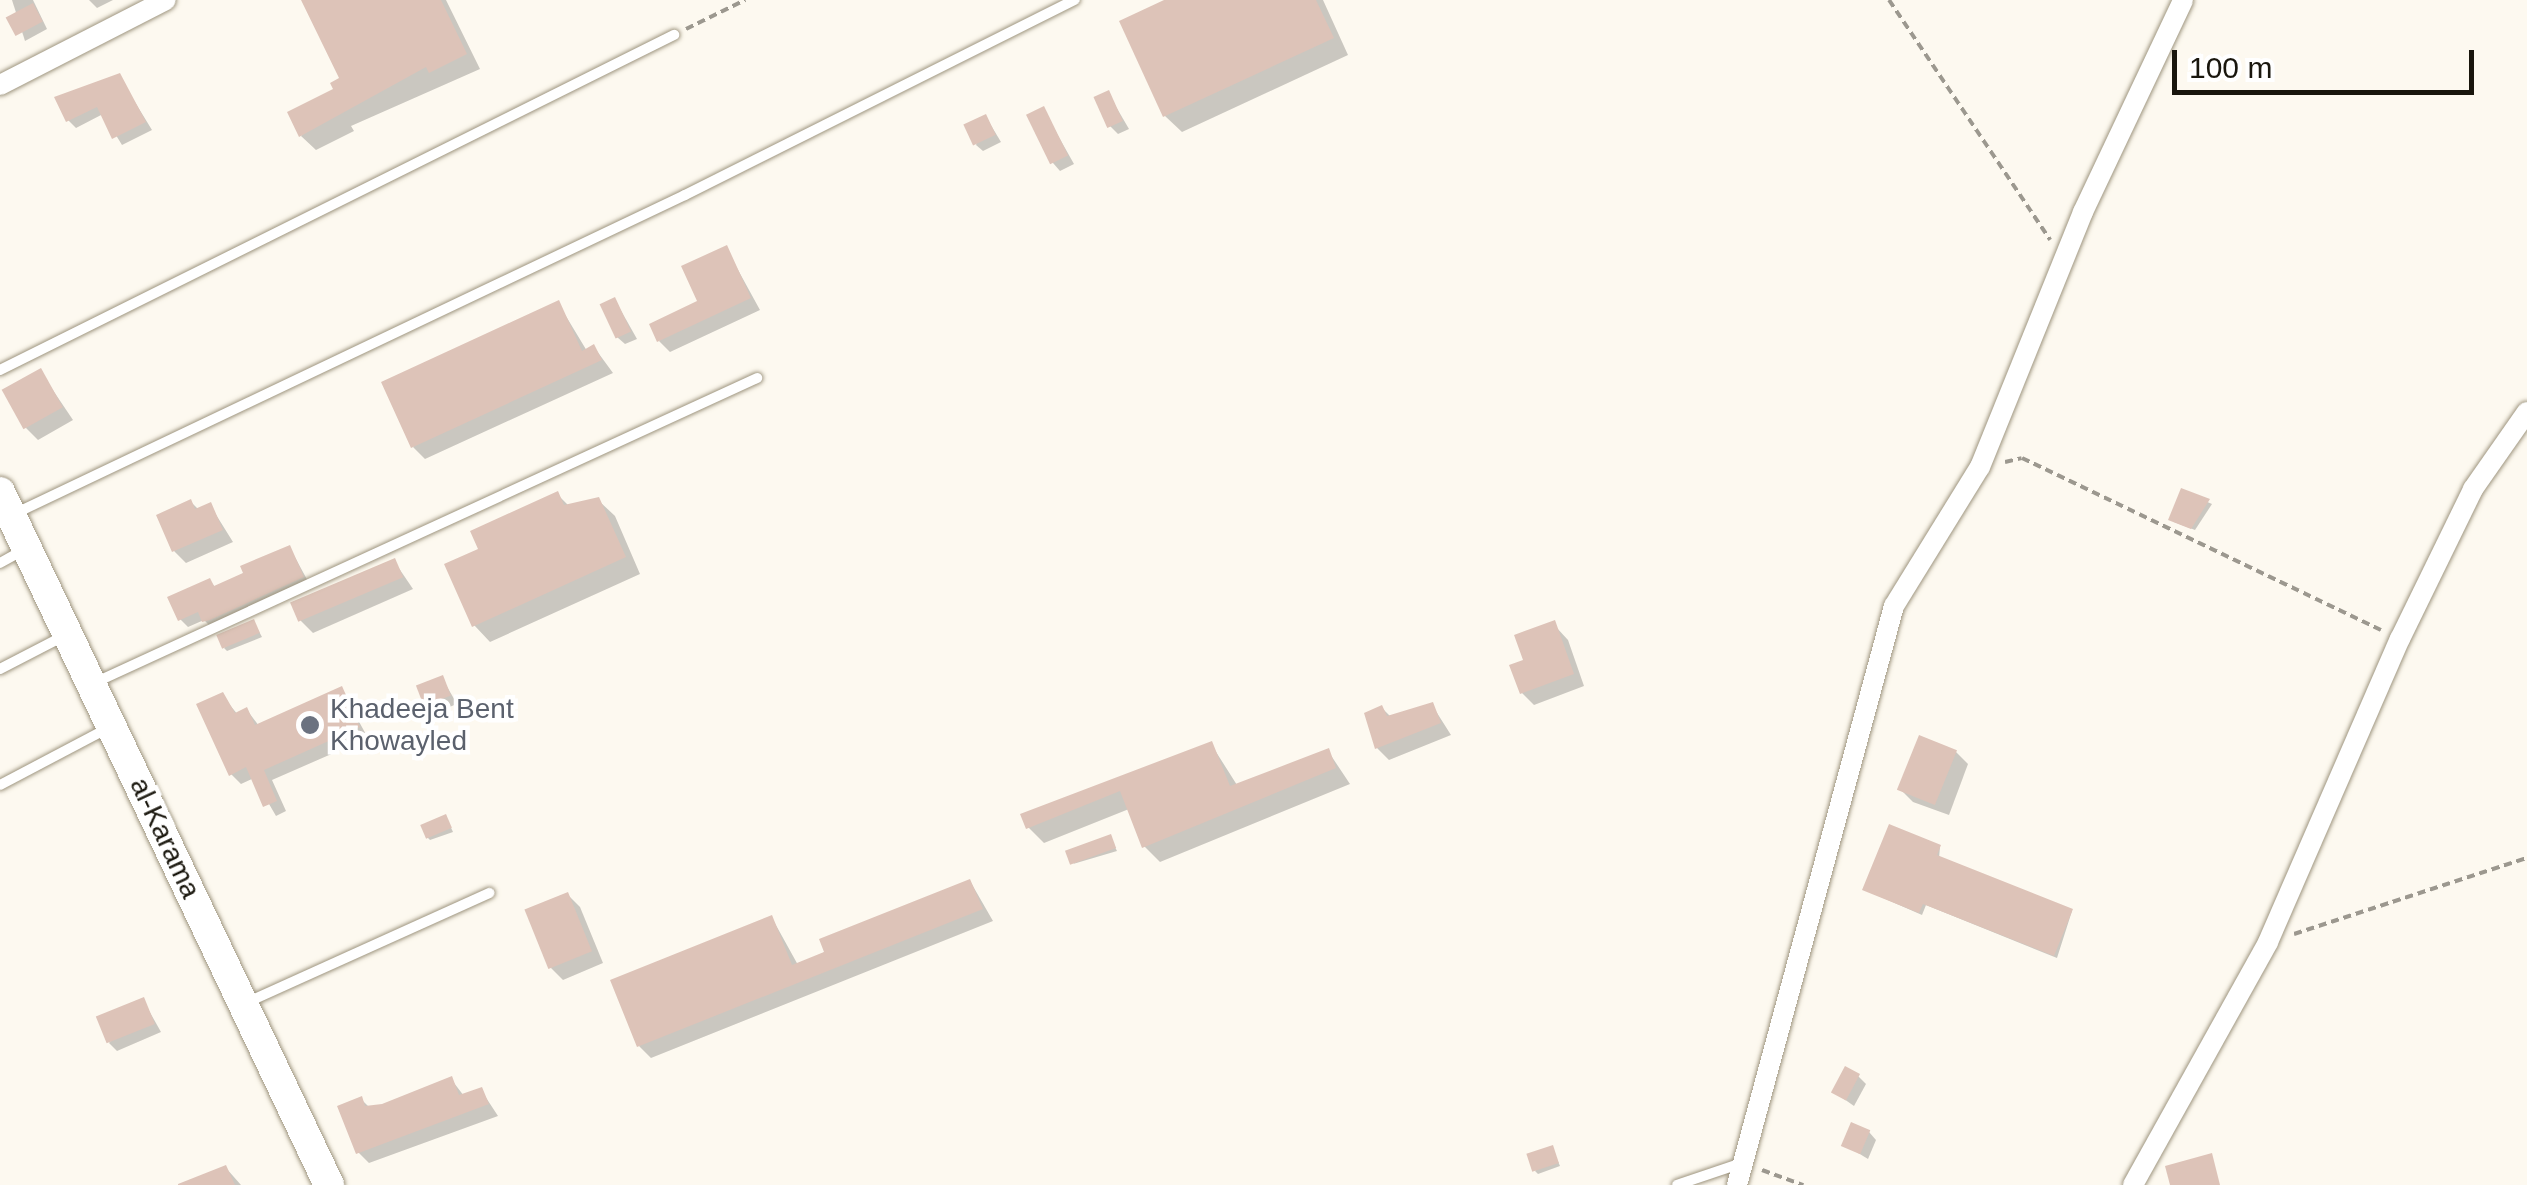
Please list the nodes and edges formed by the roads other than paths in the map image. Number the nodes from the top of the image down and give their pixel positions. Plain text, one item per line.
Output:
1 (166, 0) edge
2 (1076, 0) edge
3 (2184, 0) edge
4 (674, 35) road end
5 (0, 86) edge
6 (0, 370) edge
7 (758, 378) dead end
8 (2527, 412) edge
9 (6, 503) edge
10 (28, 548) junction
11 (0, 564) edge
12 (69, 633) junction
13 (0, 669) edge
14 (93, 683) junction
15 (113, 726) junction
16 (0, 785) edge
17 (489, 894) dead end
18 (243, 1005) junction
19 (1743, 1163) junction
20 (330, 1185) edge
21 (1677, 1185) edge
22 (1737, 1185) edge
23 (2133, 1185) edge

1 - 5 street
2 - 9 lane
3 - 19 street
4 - 6 lane
7 - 14 lane
8 - 23 street
9 - 10 main road, al-Karama
10 - 11 lane
10 - 12 main road, al-Karama
12 - 13 lane
12 - 14 main road, al-Karama
14 - 15 main road, al-Karama
15 - 16 lane
15 - 18 main road, al-Karama
17 - 18 lane
18 - 20 main road, al-Karama
19 - 21 lane
19 - 22 street

